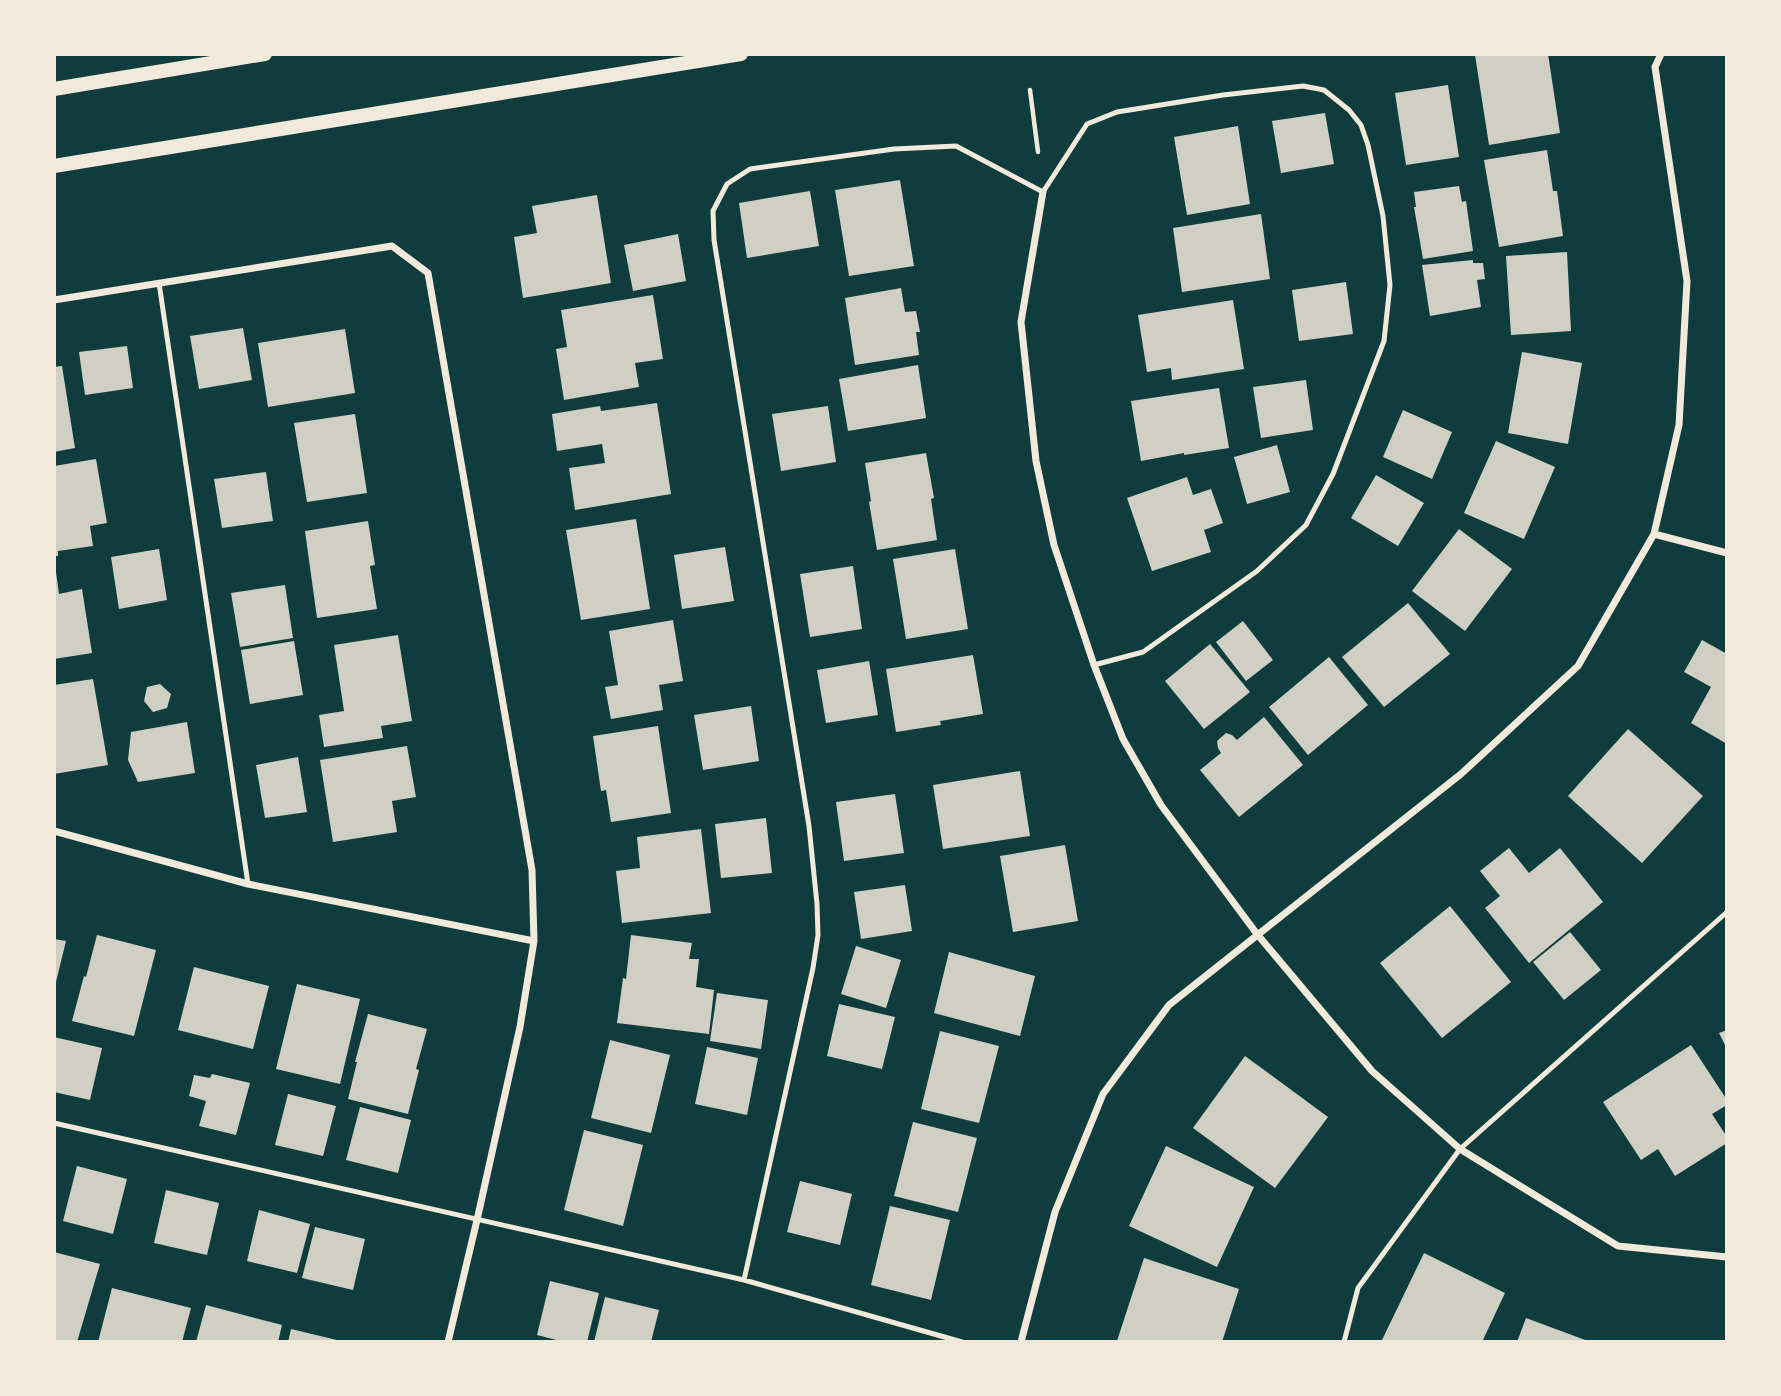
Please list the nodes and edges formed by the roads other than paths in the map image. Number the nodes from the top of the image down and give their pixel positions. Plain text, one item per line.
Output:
1 (265, 54) edge
2 (741, 54) edge
3 (1661, 54) edge
4 (54, 89) edge
5 (54, 166) edge
6 (1043, 192) junction
7 (159, 283) junction
8 (54, 300) edge
9 (1654, 534) junction
10 (1727, 553) edge
11 (1094, 665) junction
12 (54, 831) edge
13 (248, 884) junction
14 (1727, 912) edge
15 (1257, 934) junction
16 (534, 941) junction
17 (54, 1123) edge
18 (1460, 1149) junction
19 (477, 1220) junction
20 (1727, 1257) edge
21 (744, 1280) junction
22 (448, 1342) edge
23 (962, 1342) edge
24 (1021, 1342) edge
25 (1344, 1342) edge

1 - 4 main road
2 - 5 main road
3 - 9 street
6 - 11 street
6 - 11 lane
6 - 21 lane
7 - 8 street
7 - 13 lane
7 - 16 street
9 - 10 street
9 - 15 street
11 - 15 street
12 - 13 street
13 - 16 street
14 - 18 lane
15 - 18 street
15 - 24 street
16 - 19 street
17 - 19 lane
18 - 20 street
18 - 25 lane
19 - 21 lane
19 - 22 street
21 - 23 lane

